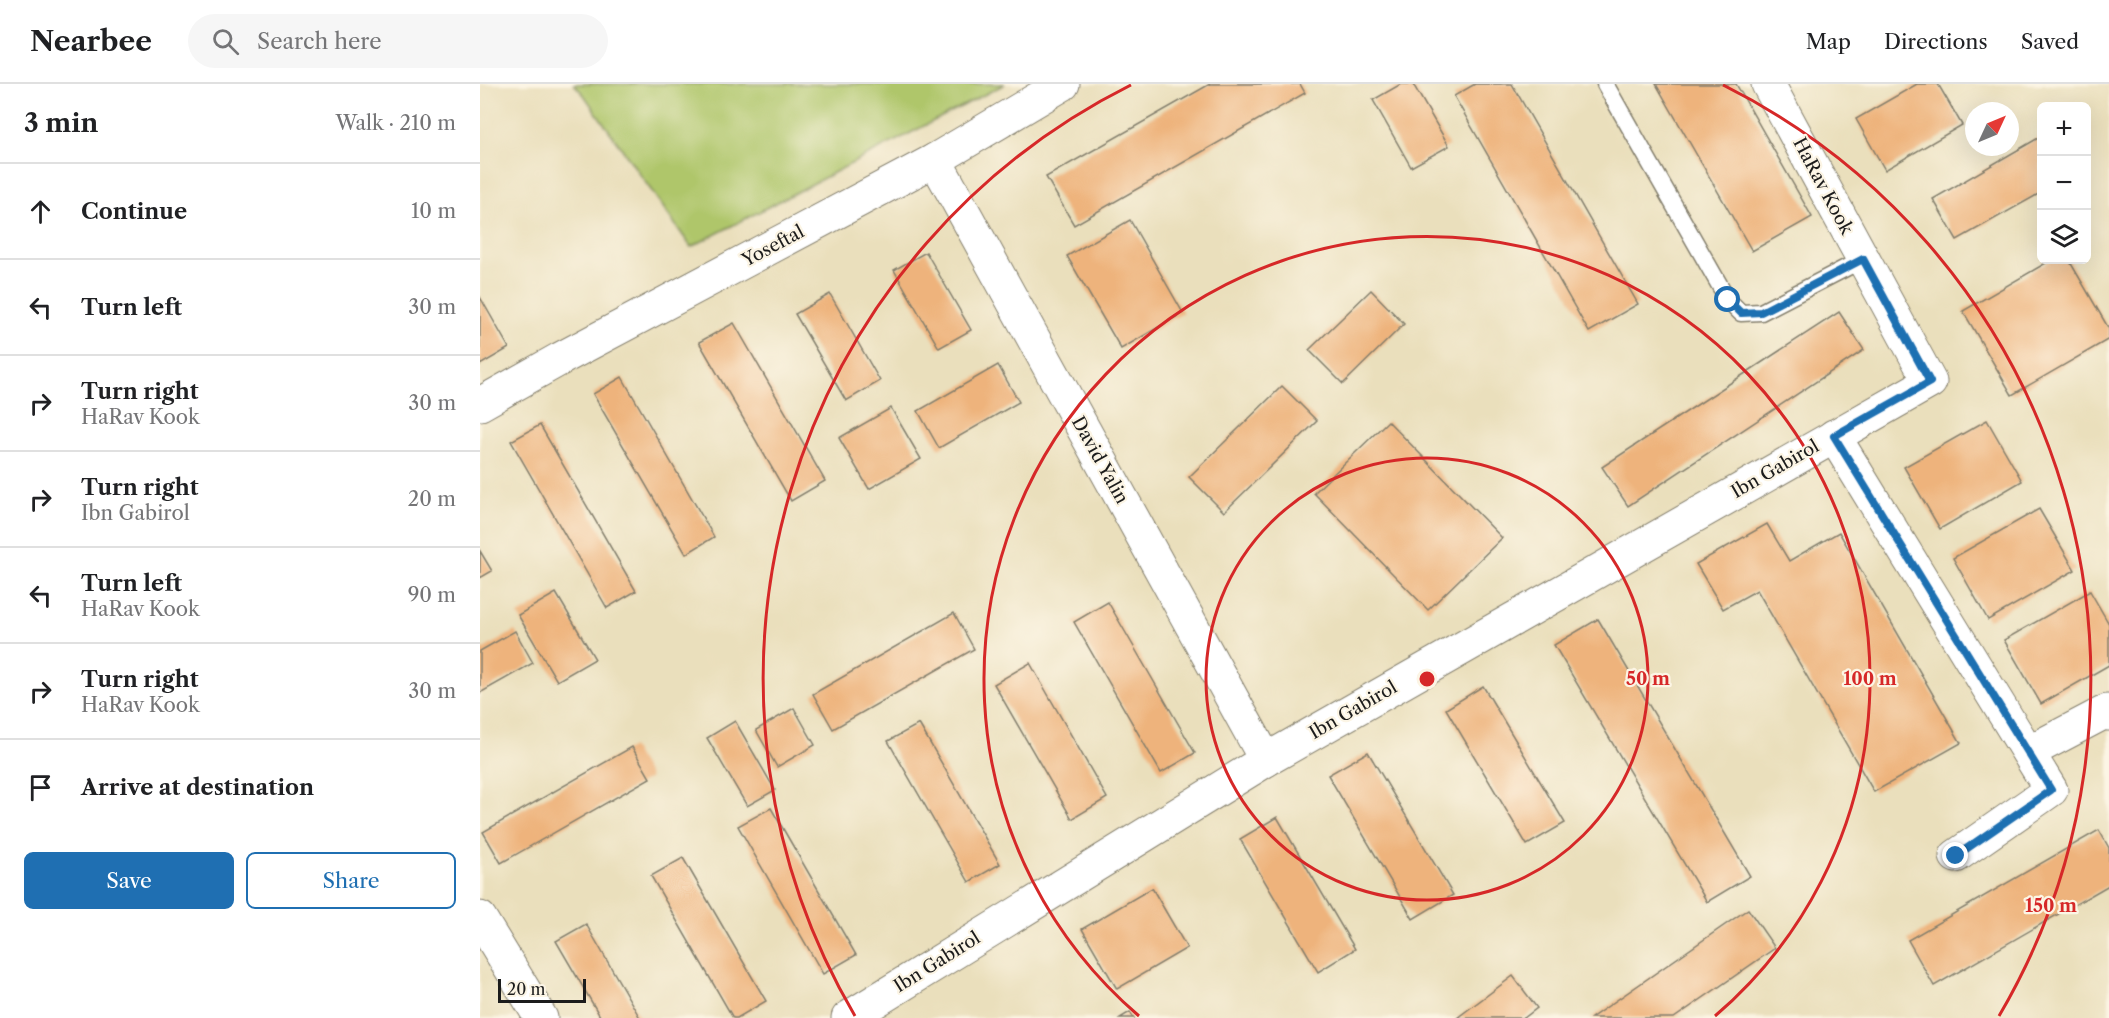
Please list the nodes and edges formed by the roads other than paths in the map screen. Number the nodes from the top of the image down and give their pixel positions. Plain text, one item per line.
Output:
1 (1063, 84) edge
2 (1605, 84) edge
3 (1768, 84) edge
4 (935, 160) junction
5 (1863, 259) junction
6 (1930, 382) joint
7 (480, 404) edge
8 (1834, 436) junction
9 (2109, 714) edge
10 (2029, 752) junction
11 (1266, 760) junction
12 (1956, 856) dead end
13 (480, 918) edge
14 (541, 1018) edge
15 (848, 1018) edge

1 - 4 street, Yoseftal
2 - 5 lane
3 - 5 street, HaRav Kook
4 - 7 street, Yoseftal
4 - 11 street, David Yalin
5 - 6 street, HaRav Kook
6 - 8 street, Ibn Gabirol
8 - 10 street
8 - 11 street, Ibn Gabirol
9 - 10 street
10 - 12 street
11 - 15 street, Ibn Gabirol
13 - 14 street

